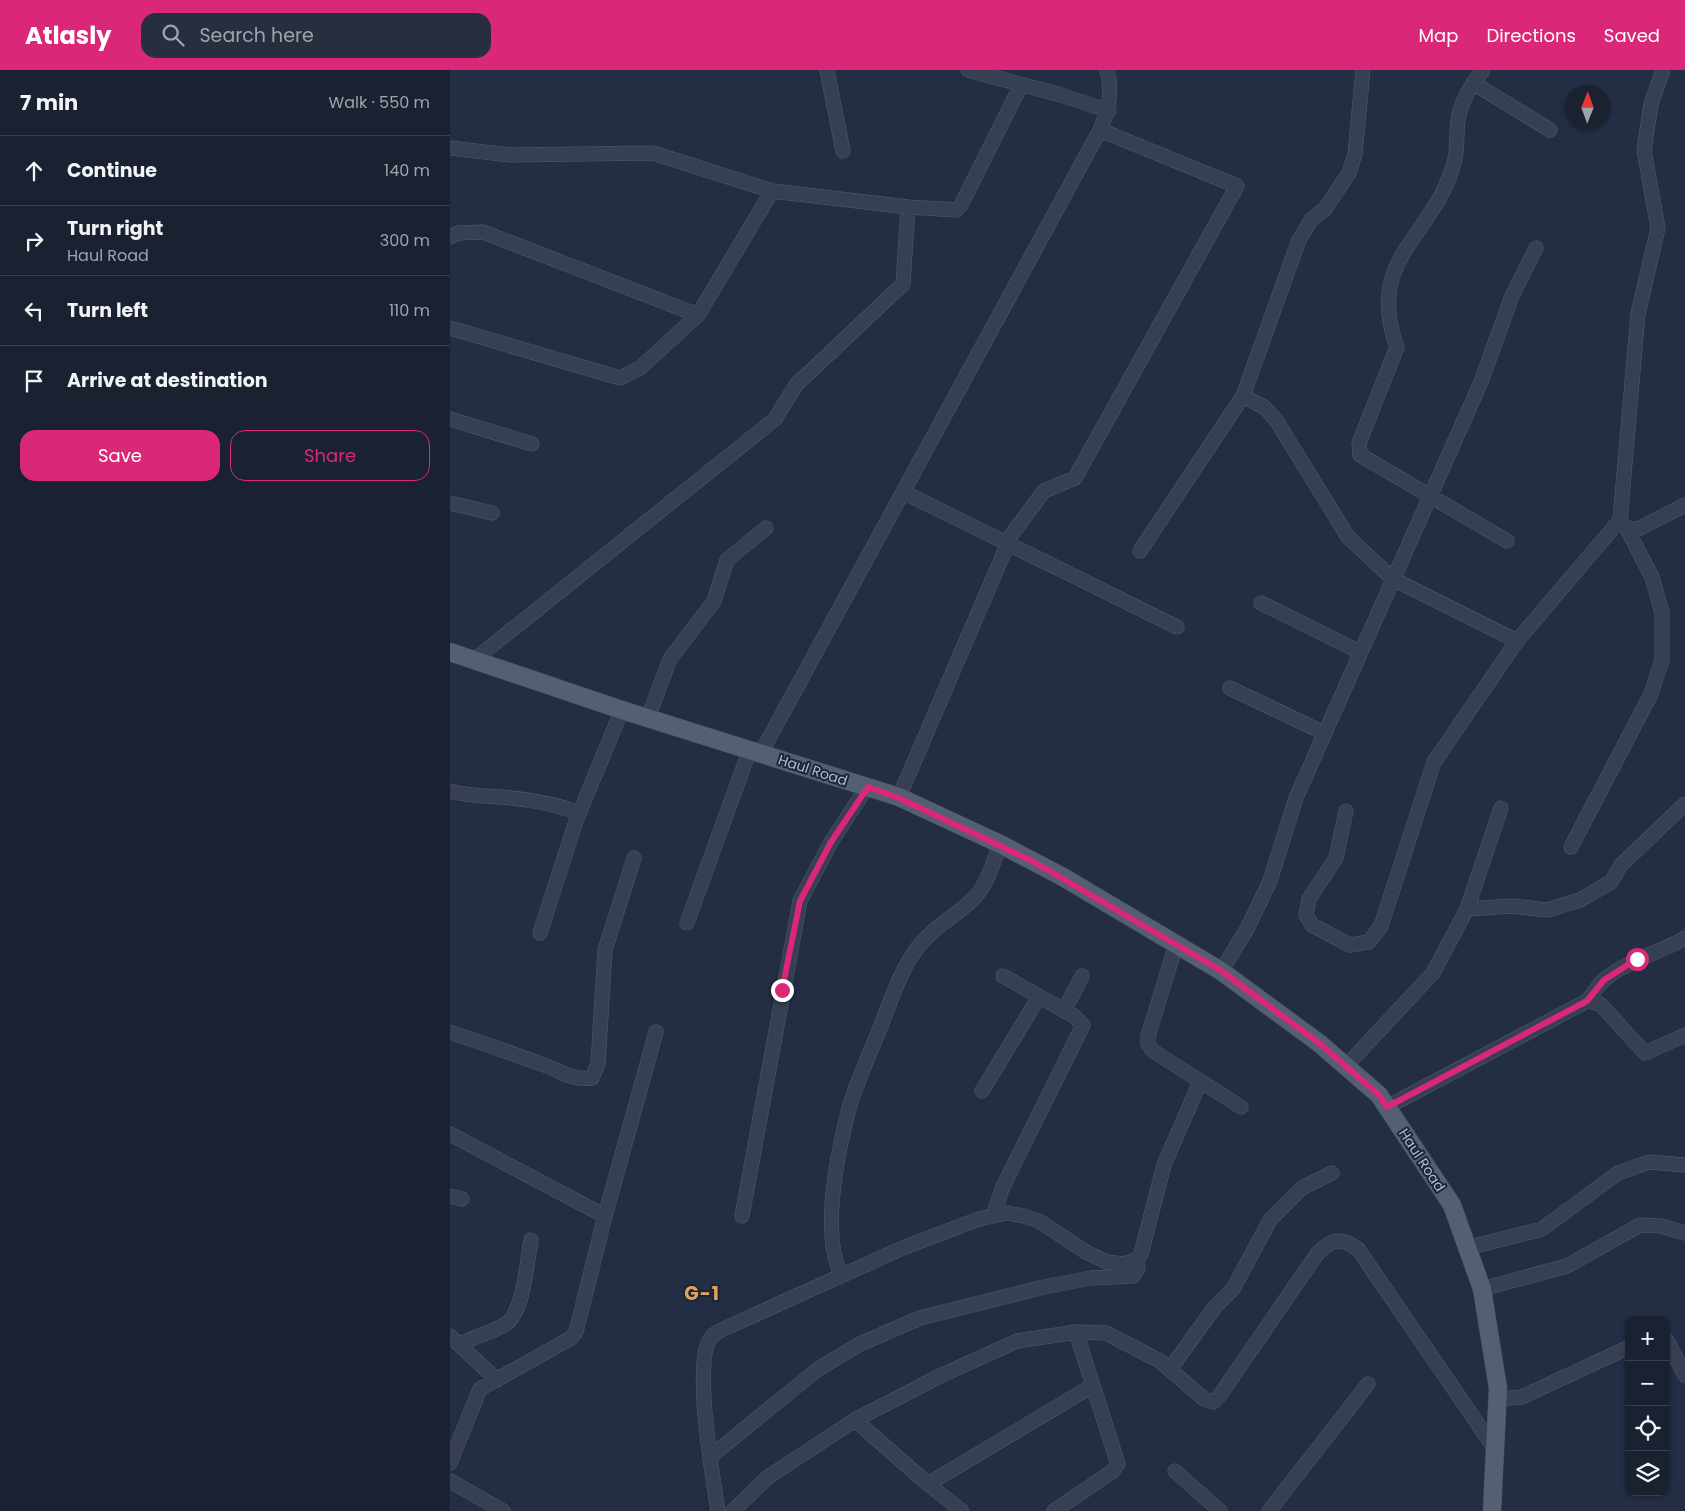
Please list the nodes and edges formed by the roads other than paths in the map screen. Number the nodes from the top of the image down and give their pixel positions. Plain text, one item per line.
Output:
1 (828, 70) edge
2 (968, 70) edge
3 (1108, 70) edge
4 (1363, 70) edge
5 (1482, 70) edge
6 (1663, 70) edge
7 (1473, 83) junction
8 (1021, 85) junction
9 (1109, 111) junction
10 (1100, 130) junction
11 (1550, 130) dead end
12 (450, 148) edge
13 (843, 151) dead end
14 (772, 191) junction
15 (908, 207) junction
16 (450, 237) edge
17 (1536, 248) dead end
18 (698, 315) junction
19 (450, 328) edge
20 (1243, 396) junction
21 (450, 420) edge
22 (532, 444) dead end
23 (903, 492) junction
24 (1431, 495) junction
25 (450, 503) edge
26 (1685, 505) edge
27 (492, 514) dead end
28 (1624, 525) junction
29 (766, 528) dead end
30 (1507, 541) dead end
31 (1007, 543) junction
32 (1140, 551) dead end
33 (1393, 579) junction
34 (1262, 603) dead end
35 (1177, 627) dead end
36 (1517, 641) junction
37 (450, 652) edge
38 (1360, 652) junction
39 (474, 660) junction
40 (1230, 688) dead end
41 (622, 710) junction
42 (648, 718) junction
43 (1324, 734) junction
44 (755, 751) junction
45 (868, 787) junction
46 (450, 791) edge
47 (899, 798) junction
48 (1685, 804) edge
49 (1501, 808) dead end
50 (1346, 811) dead end
51 (579, 813) junction
52 (1000, 844) junction
53 (1571, 847) dead end
54 (634, 858) dead end
55 (1467, 909) junction
56 (687, 923) dead end
57 (540, 933) dead end
58 (1685, 938) edge
59 (1176, 945) junction
60 (1220, 970) junction
61 (1003, 976) dead end
62 (1082, 976) dead end
63 (1039, 997) junction
64 (1587, 1001) junction
65 (1064, 1010) junction
66 (450, 1032) edge
67 (656, 1032) dead end
68 (1685, 1035) edge
69 (1346, 1066) junction
70 (1200, 1082) junction
71 (982, 1091) dead end
72 (1241, 1107) dead end
73 (1387, 1107) junction
74 (450, 1134) edge
75 (1685, 1165) edge
76 (1332, 1173) dead end
77 (605, 1216) junction
78 (742, 1216) dead end
79 (993, 1216) junction
80 (1685, 1233) edge
81 (531, 1240) dead end
82 (1467, 1248) junction
83 (1136, 1260) junction
84 (841, 1275) junction
85 (1482, 1289) junction
86 (1076, 1332) junction
87 (455, 1340) edge
88 (1670, 1343) edge
89 (1625, 1349) edge
90 (1680, 1354) edge
91 (1170, 1369) junction
92 (1685, 1375) edge
93 (497, 1380) junction
94 (1368, 1384) dead end
95 (1092, 1386) junction
96 (1498, 1399) junction
97 (856, 1420) junction
98 (1495, 1448) junction
99 (710, 1457) junction
100 (450, 1463) edge
101 (1175, 1471) dead end
102 (450, 1481) edge
103 (928, 1484) junction
104 (503, 1511) edge
105 (718, 1511) edge
106 (733, 1511) edge
107 (962, 1511) edge
108 (1054, 1511) edge
109 (1220, 1511) edge
110 (1269, 1511) edge
111 (1492, 1511) edge

1 - 13 street
2 - 8 street
3 - 9 street
4 - 20 street
5 - 7 street
6 - 28 street
7 - 11 street
7 - 24 street
8 - 9 street
8 - 15 street
9 - 10 street
10 - 23 street
10 - 31 street
12 - 14 street
14 - 15 street
14 - 18 street
15 - 39 street
16 - 18 street
17 - 24 street
18 - 19 street
20 - 32 street
20 - 33 street
21 - 22 street
23 - 31 street
23 - 44 street
24 - 30 street
24 - 33 street
25 - 27 street
26 - 28 street
28 - 36 street
28 - 53 street
29 - 42 street
31 - 35 street
31 - 47 street
33 - 36 street
33 - 38 street
34 - 38 street
36 - 50 street
37 - 39 main road, Haul Road
38 - 43 street
39 - 41 main road, Haul Road
40 - 43 street
41 - 42 main road, Haul Road
41 - 51 street
42 - 44 main road, Haul Road
43 - 60 street
44 - 45 main road, Haul Road
44 - 56 street
45 - 47 main road, Haul Road
45 - 78 street
46 - 51 street
47 - 52 main road, Haul Road
48 - 55 street
49 - 55 street
51 - 57 street
52 - 59 main road, Haul Road
52 - 84 street
54 - 66 street
55 - 69 street
58 - 64 street
59 - 60 main road, Haul Road
59 - 70 street
60 - 69 main road, Haul Road
61 - 63 street
62 - 65 street
63 - 65 street
63 - 71 street
64 - 68 street
64 - 73 street
65 - 79 street
67 - 77 street
69 - 73 main road, Haul Road
70 - 72 street
70 - 83 street
73 - 82 main road, Haul Road
74 - 77 street
75 - 82 street
76 - 91 street
77 - 93 street
79 - 83 street
79 - 84 street
80 - 85 street
81 - 87 street
82 - 85 main road, Haul Road
83 - 99 street
84 - 99 street
85 - 96 main road, Haul Road
86 - 91 street
86 - 95 street
86 - 97 street
87 - 93 street
88 - 90 street
89 - 96 street
90 - 92 street
91 - 98 street
93 - 100 street
94 - 110 street
95 - 103 street
95 - 108 street
96 - 98 main road, Haul Road
97 - 103 street
97 - 106 street
98 - 111 main road, Haul Road
99 - 105 street
101 - 109 street
102 - 104 street
103 - 107 street

